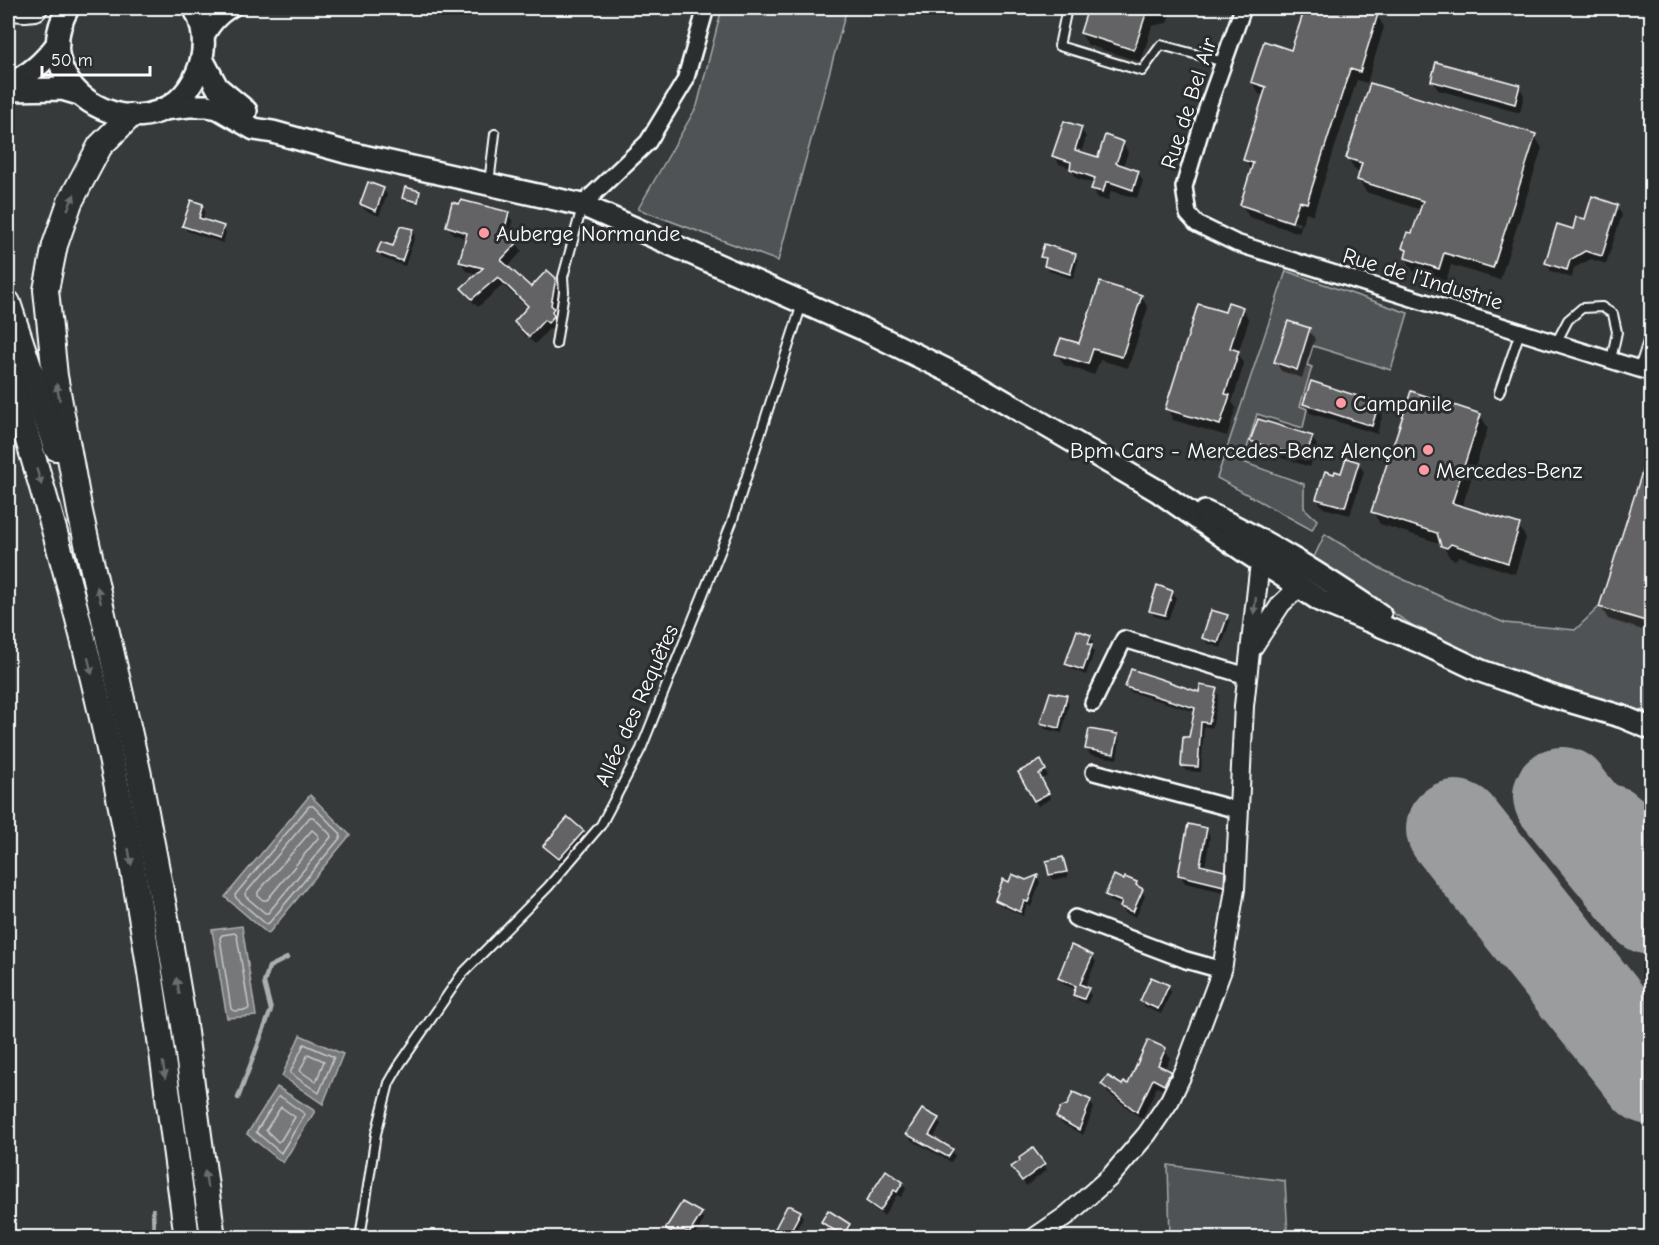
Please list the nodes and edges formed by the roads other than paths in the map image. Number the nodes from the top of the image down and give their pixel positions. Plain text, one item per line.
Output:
1 (8, 8) edge
2 (35, 8) edge
3 (68, 8) edge
4 (194, 8) edge
5 (233, 8) edge
6 (706, 8) edge
7 (1068, 8) edge
8 (1244, 8) edge
9 (58, 43) junction
10 (203, 51) junction
11 (1224, 62) junction
12 (8, 84) edge
13 (8, 90) edge
14 (79, 94) junction
15 (163, 109) junction
16 (130, 116) junction
17 (273, 132) junction
18 (495, 134) dead end
19 (489, 184) junction
20 (582, 205) junction
21 (1188, 214) joint
22 (803, 302) junction
23 (8, 303) edge
24 (1652, 329) edge
25 (1520, 332) junction
26 (1556, 343) junction
27 (556, 344) dead end
28 (1611, 360) junction
29 (1645, 371) edge
30 (8, 375) edge
31 (8, 388) edge
32 (1499, 393) dead end
33 (22, 422) junction
34 (1158, 491) junction
35 (80, 512) junction
36 (1260, 562) junction
37 (1322, 577) junction
38 (1300, 586) junction
39 (1420, 642) junction
40 (1250, 651) junction
41 (1247, 676) junction
42 (1093, 703) dead end
43 (1623, 717) junction
44 (1652, 721) edge
45 (1652, 729) edge
46 (1094, 772) dead end
47 (1238, 810) junction
48 (1075, 918) dead end
49 (1222, 970) junction
50 (187, 1238) edge
51 (213, 1238) edge
52 (360, 1238) edge
53 (1034, 1238) edge

1 - 2 highway
3 - 9 main road
4 - 10 main road
5 - 10 street
6 - 20 street
7 - 11 lane
8 - 11 street, Rue de Bel Air
9 - 12 main road
9 - 14 main road
10 - 15 main road
10 - 17 main road
11 - 21 street, Rue de Bel Air
13 - 14 main road
14 - 16 main road
15 - 16 main road
15 - 17 main road
35 -> 16 highway
17 - 19 main road
18 - 19 lane
19 - 20 main road
20 - 22 main road
20 - 27 lane
21 - 25 street, Rue de l'Industrie
22 - 34 main road
22 - 52 lane, Allée des Requêtes
23 - 35 highway
24 - 29 lane
25 - 26 street, Rue de l'Industrie
25 - 32 lane
26 - 28 street, Rue de l'Industrie
26 - 28 lane
28 - 29 street, Rue de l'Industrie
30 - 33 highway
31 - 33 highway
33 -> 50 highway
34 - 36 main road
34 - 37 main road
51 -> 35 highway
36 - 37 main road
36 - 38 main road
36 -> 40 street
37 - 39 main road
38 - 39 main road
38 - 40 street
39 - 43 main road
40 - 41 street
41 - 42 street
41 - 47 street
43 - 44 main road
43 - 45 main road
46 - 47 street
47 - 49 street
48 - 49 street
49 - 53 street

